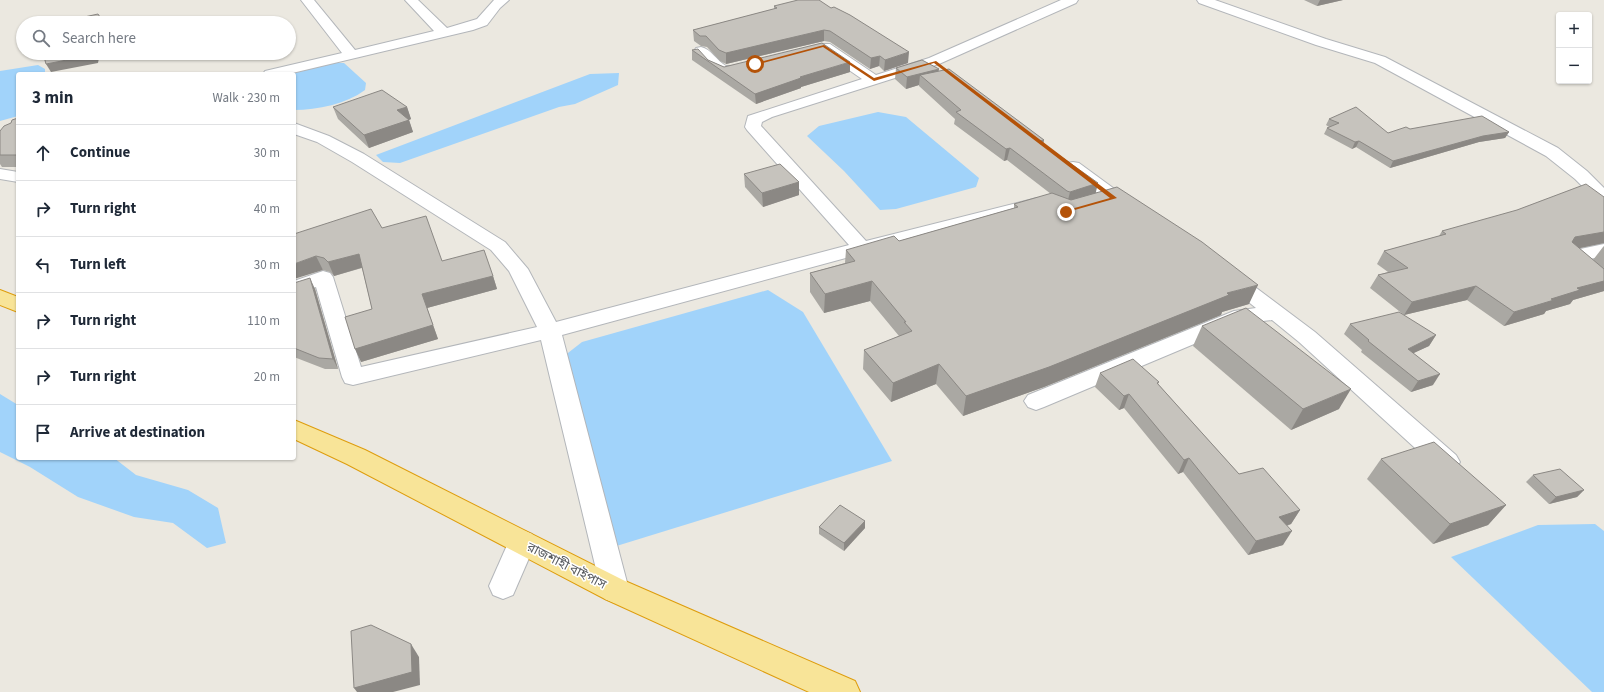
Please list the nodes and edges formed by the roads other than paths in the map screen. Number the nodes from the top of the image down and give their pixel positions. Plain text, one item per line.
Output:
1 (307, 0) edge
2 (411, 0) edge
3 (503, 0) edge
4 (1072, 0) edge
5 (1203, 0) edge
6 (444, 33) junction
7 (812, 49) edge
8 (701, 51) edge
9 (350, 53) junction
10 (747, 66) edge
11 (278, 72) edge
12 (874, 80) junction
13 (296, 129) edge
14 (1063, 160) edge
15 (0, 174) edge
16 (16, 177) edge
17 (1114, 198) junction
18 (1604, 198) edge
19 (1093, 204) edge
20 (1054, 207) edge
21 (1145, 219) edge
22 (862, 248) junction
23 (1604, 250) edge
24 (1214, 265) edge
25 (1602, 278) edge
26 (296, 287) edge
27 (0, 298) edge
28 (16, 305) edge
29 (1277, 313) junction
30 (550, 331) junction
31 (1036, 402) dead end
32 (296, 430) edge
33 (1447, 462) edge
34 (522, 542) junction
35 (503, 586) dead end
36 (615, 590) junction
37 (843, 692) edge

1 - 9 street
2 - 6 street
3 - 6 street
4 - 12 street
5 - 18 street
6 - 9 street
7 - 12 street
8 - 10 street
9 - 11 street
12 - 22 street
13 - 30 street
14 - 17 street
15 - 16 street
17 - 19 street
17 - 21 street
20 - 22 street
22 - 30 street
23 - 25 street
24 - 29 street
26 - 30 street
27 - 28 highway
29 - 31 street
29 - 33 street
30 - 36 street
32 - 34 highway, রাজশাহী বাইপাস
34 - 35 street
34 - 36 highway, রাজশাহী বাইপাস
36 - 37 highway, রাজশাহী বাইপাস

